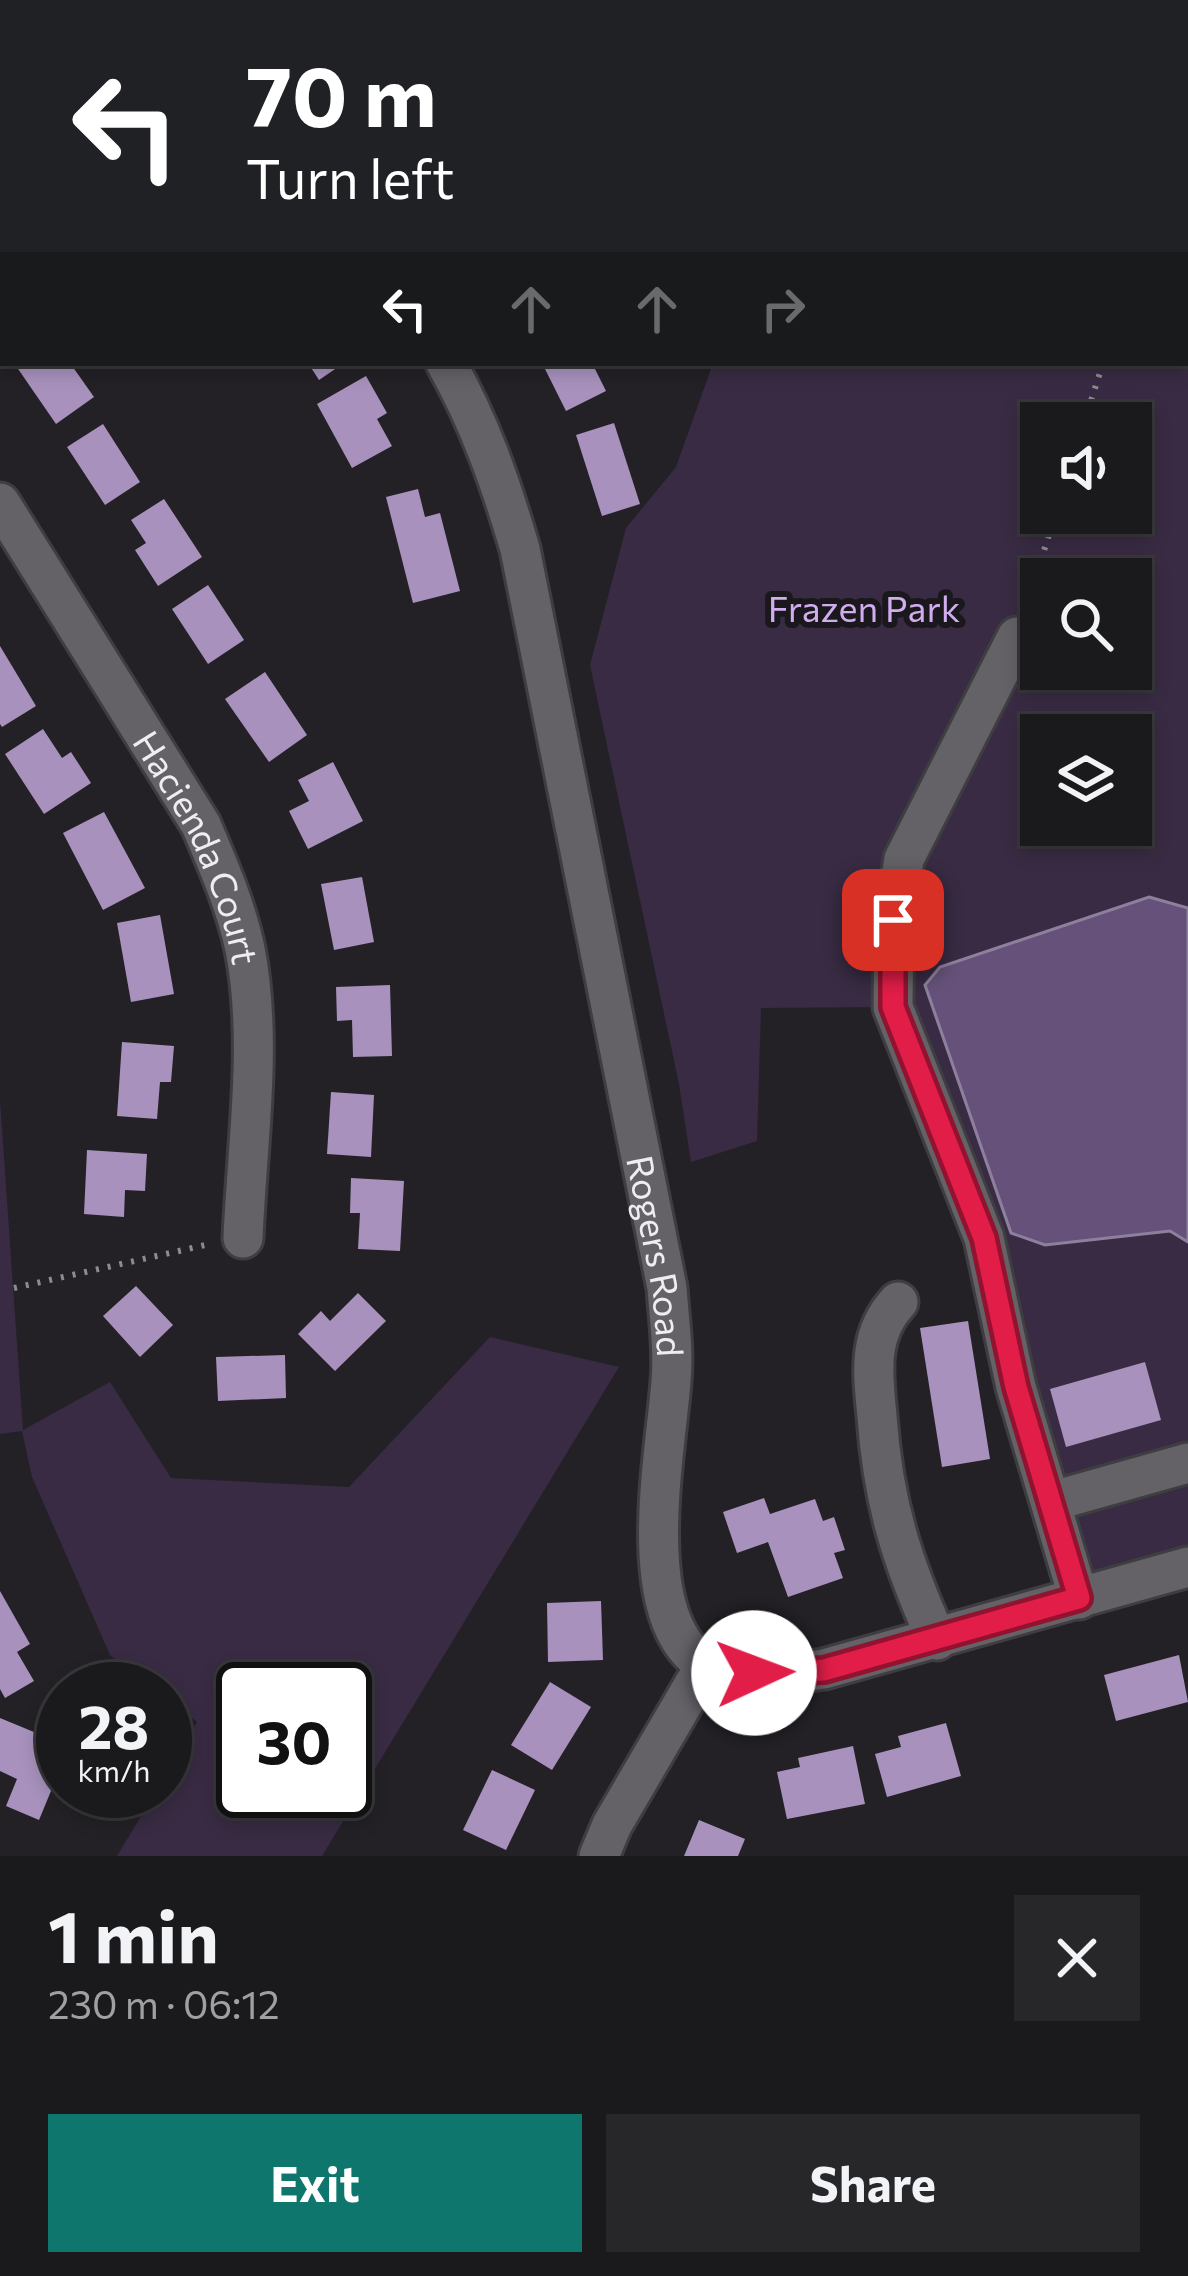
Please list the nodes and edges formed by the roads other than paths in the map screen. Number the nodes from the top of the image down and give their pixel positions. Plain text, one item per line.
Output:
1 (448, 366) edge
2 (0, 502) edge
3 (1017, 637) road end
4 (243, 1238) road end
5 (898, 1303) dead end
6 (1188, 1463) edge
7 (1053, 1501) junction
8 (1188, 1567) edge
9 (1079, 1598) junction
10 (937, 1640) junction
11 (706, 1664) junction
12 (599, 1856) edge

1 - 11 street, Rogers Road
2 - 4 street, Hacienda Court
3 - 7 street
5 - 10 street
6 - 7 street
7 - 9 street
8 - 9 street
9 - 10 street
10 - 11 street
11 - 12 street

